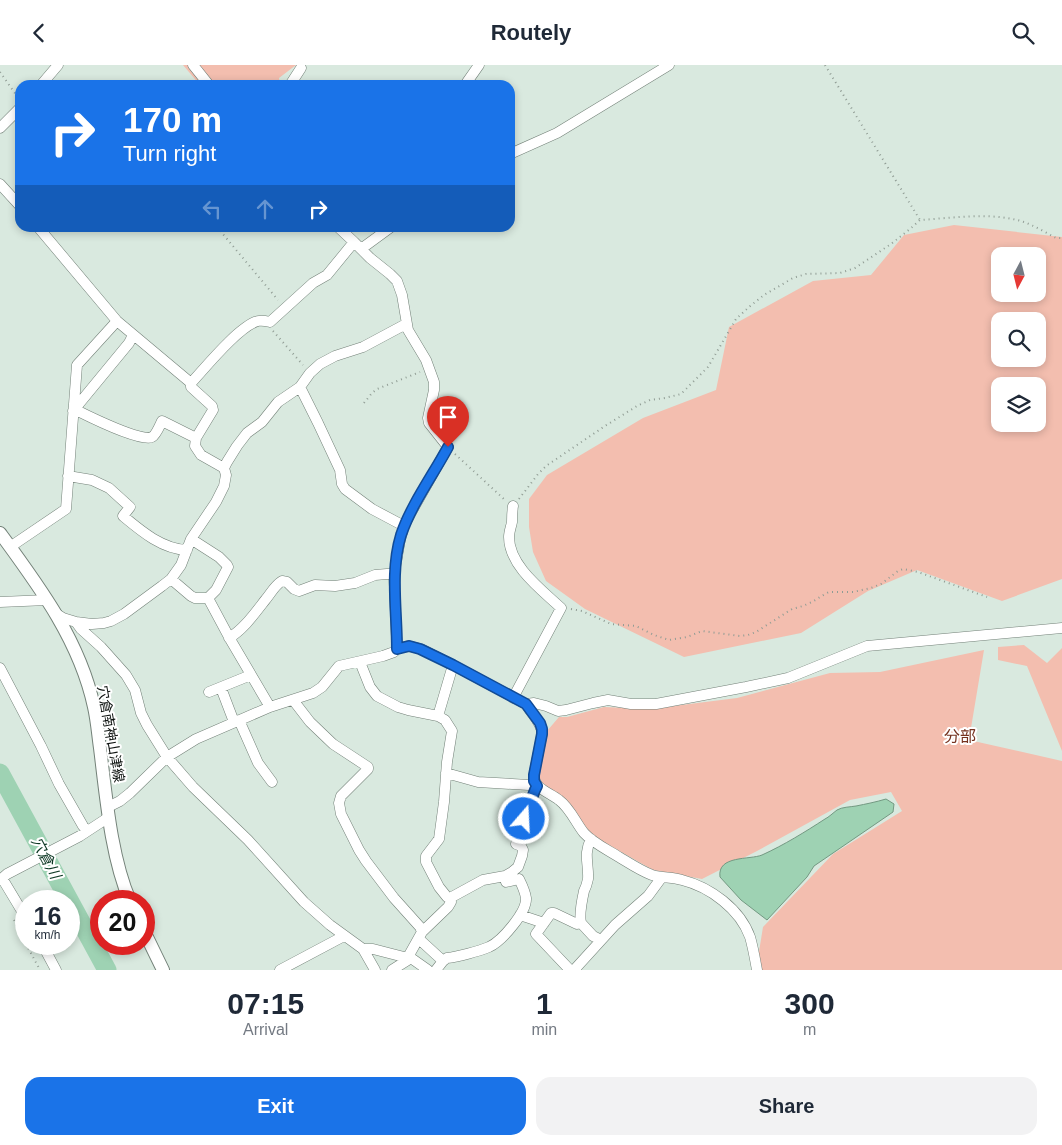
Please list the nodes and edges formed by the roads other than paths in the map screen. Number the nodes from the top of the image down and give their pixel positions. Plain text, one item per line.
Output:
1 (58, 65) edge
2 (193, 65) edge
3 (479, 65) edge
4 (669, 65) edge
5 (301, 68) dead end
6 (45, 80) edge
7 (205, 80) edge
8 (293, 80) edge
9 (468, 80) edge
10 (15, 113) edge
11 (0, 128) edge
12 (515, 152) edge
13 (0, 184) edge
14 (15, 200) edge
15 (42, 232) edge
16 (343, 232) edge
17 (382, 232) edge
18 (358, 246) junction
19 (117, 321) junction
20 (406, 325) junction
21 (133, 335) junction
22 (190, 383) junction
23 (300, 387) junction
24 (74, 411) junction
25 (196, 438) junction
26 (224, 468) junction
27 (68, 476) junction
28 (513, 507) road end
29 (404, 526) junction
30 (0, 533) edge
31 (191, 539) junction
32 (10, 547) junction
33 (186, 551) junction
34 (394, 574) junction
35 (171, 579) junction
36 (208, 598) junction
37 (47, 601) junction
38 (0, 603) edge
39 (54, 612) junction
40 (76, 622) junction
41 (1062, 628) edge
42 (229, 638) junction
43 (397, 649) junction
44 (360, 662) junction
45 (453, 665) junction
46 (0, 668) edge
47 (251, 675) junction
48 (221, 688) junction
49 (209, 692) dead end
50 (513, 698) junction
51 (293, 700) junction
52 (526, 704) junction
53 (270, 707) junction
54 (438, 716) junction
55 (236, 721) junction
56 (167, 757) junction
57 (446, 773) junction
58 (272, 782) dead end
59 (537, 785) junction
60 (109, 812) junction
61 (84, 833) junction
62 (591, 839) junction
63 (3, 877) edge
64 (662, 877) junction
65 (506, 882) dead end
66 (125, 890) edge
67 (15, 898) edge
68 (450, 898) junction
69 (520, 915) junction
70 (544, 923) junction
71 (581, 923) junction
72 (421, 935) junction
73 (344, 936) junction
74 (601, 940) junction
75 (363, 949) junction
76 (155, 954) edge
77 (48, 955) edge
78 (410, 958) junction
79 (443, 961) junction
80 (56, 970) edge
81 (163, 970) edge
82 (280, 970) edge
83 (375, 970) edge
84 (392, 970) edge
85 (428, 970) edge
86 (436, 970) edge
87 (570, 970) edge
88 (574, 970) edge
89 (757, 970) edge

1 - 6 street
2 - 7 street
3 - 9 street
4 - 12 street
5 - 8 street
10 - 11 street
13 - 14 street
15 - 19 street
16 - 18 street
17 - 18 street
18 - 20 street
18 - 22 street
19 - 21 street
19 - 24 street
20 - 23 street
20 - 29 street
21 - 22 street
21 - 24 street
22 - 25 street
23 - 26 street
23 - 29 street
24 - 25 street
24 - 27 street
25 - 26 street
26 - 31 street
27 - 32 street
27 - 33 street
28 - 50 street
29 - 34 street
30 - 32 main road, 穴倉南神山津線
31 - 33 street
31 - 36 street
32 - 37 main road, 穴倉南神山津線
33 - 35 street
34 - 42 street
34 - 43 street
35 - 36 street
35 - 40 street
36 - 42 street
37 - 38 street
37 - 39 main road, 穴倉南神山津線
39 - 40 street
39 - 60 main road, 穴倉南神山津線
40 - 56 street
41 - 52 street
42 - 47 street
43 - 44 street
43 - 45 street
44 - 51 street
44 - 54 street
45 - 50 street
45 - 54 street
46 - 61 street
47 - 48 street
47 - 53 street
48 - 49 street
48 - 55 street
50 - 52 street
51 - 53 street
51 - 72 street
52 - 59 street
53 - 55 street
54 - 57 street
55 - 56 street
55 - 58 street
56 - 60 street
56 - 73 street
57 - 59 street
57 - 68 street
59 - 62 street
59 - 68 street
60 - 61 street
60 - 66 main road, 穴倉南神山津線
61 - 63 street
62 - 64 street
62 - 71 street
63 - 67 street
64 - 74 street
64 - 89 street
65 - 69 street
68 - 72 street
69 - 70 street
69 - 79 street
70 - 71 street
70 - 87 street
71 - 74 street
72 - 78 street
72 - 79 street
73 - 75 street
73 - 82 street
74 - 88 street
75 - 78 street
75 - 83 street
76 - 81 main road
77 - 80 street
78 - 84 street
78 - 85 street
79 - 86 street

